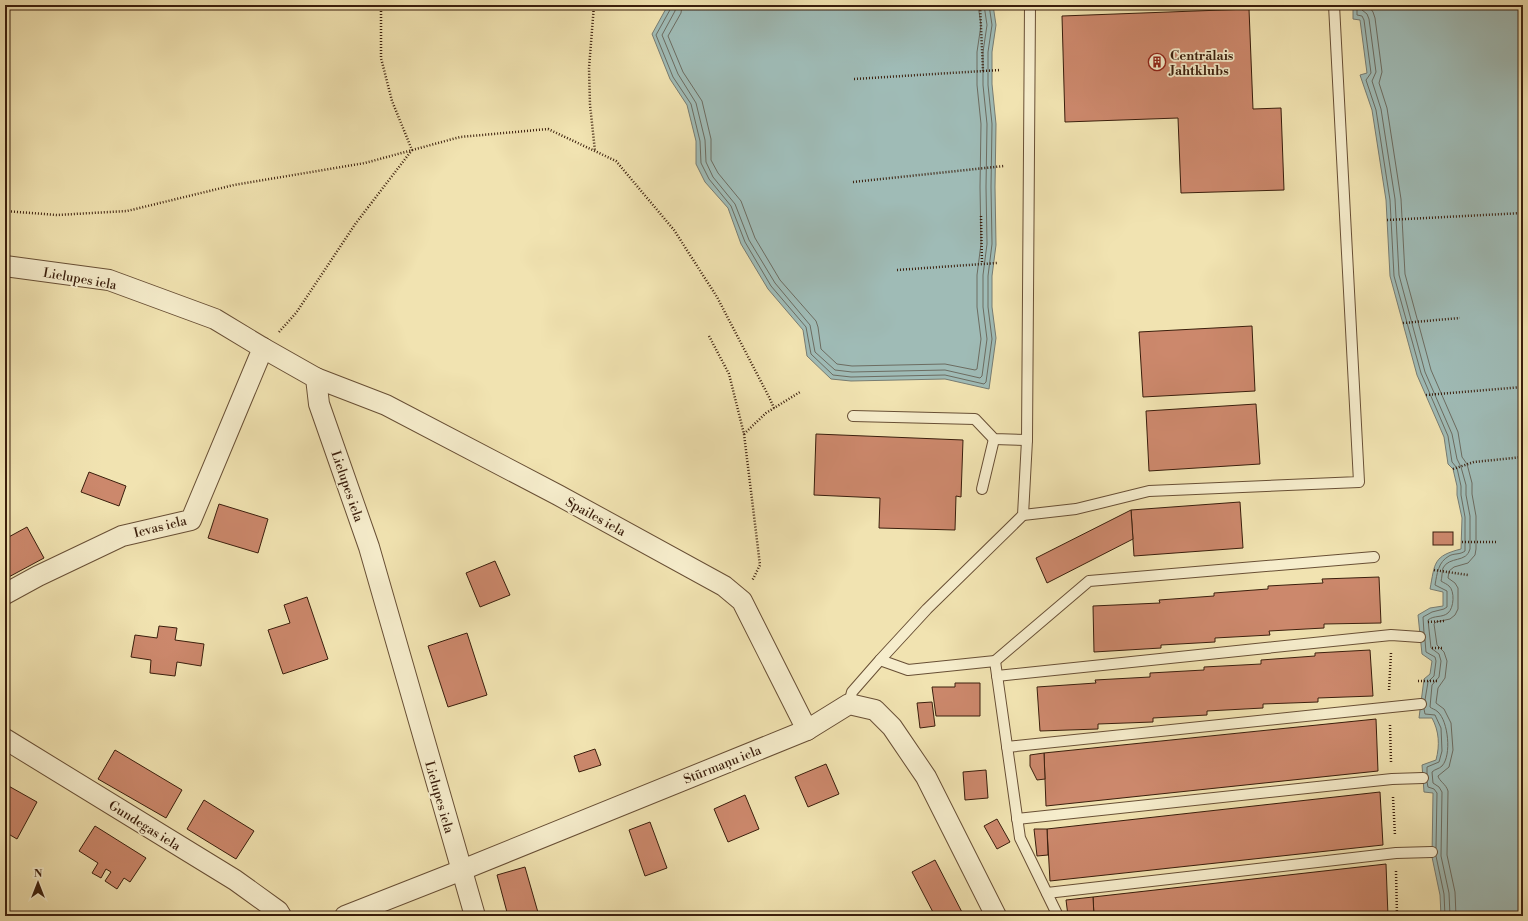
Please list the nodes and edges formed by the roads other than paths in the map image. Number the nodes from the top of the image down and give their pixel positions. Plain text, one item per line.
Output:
1 (1030, 5) edge
2 (1334, 5) edge
3 (5, 266) edge
4 (263, 348) junction
5 (316, 378) junction
6 (853, 416) dead end
7 (994, 439) junction
8 (1027, 440) junction
9 (982, 488) dead end
10 (1023, 515) junction
11 (1374, 557) dead end
12 (5, 594) edge
13 (1420, 637) dead end
14 (880, 660) junction
15 (995, 661) junction
16 (998, 676) junction
17 (849, 704) junction
18 (1421, 704) dead end
19 (807, 730) junction
20 (5, 739) edge
21 (1007, 747) junction
22 (1423, 778) dead end
23 (1017, 819) junction
24 (1432, 852) dead end
25 (462, 870) junction
26 (1047, 893) junction
27 (281, 916) edge
28 (345, 916) edge
29 (476, 916) edge
30 (996, 916) edge
31 (1058, 916) edge

1 - 8 lane
2 - 10 lane
3 - 4 street, Lielupes iela
4 - 5 street, Lielupes iela
4 - 12 street, Ievas iela
5 - 19 street, Spailes iela
5 - 25 street, Lielupes iela
6 - 7 lane
7 - 8 lane
7 - 9 lane
8 - 10 lane
10 - 14 lane
11 - 15 lane
13 - 16 lane
14 - 15 lane
14 - 17 lane
15 - 16 lane
16 - 21 lane
17 - 19 street, Stūrmaņu iela
17 - 30 street
18 - 21 lane
19 - 25 street, Stūrmaņu iela
20 - 27 street, Gundegas iela
21 - 23 lane
22 - 23 lane
23 - 26 lane
24 - 26 lane
25 - 28 street, Stūrmaņu iela
25 - 29 street, Lielupes iela
26 - 31 lane

